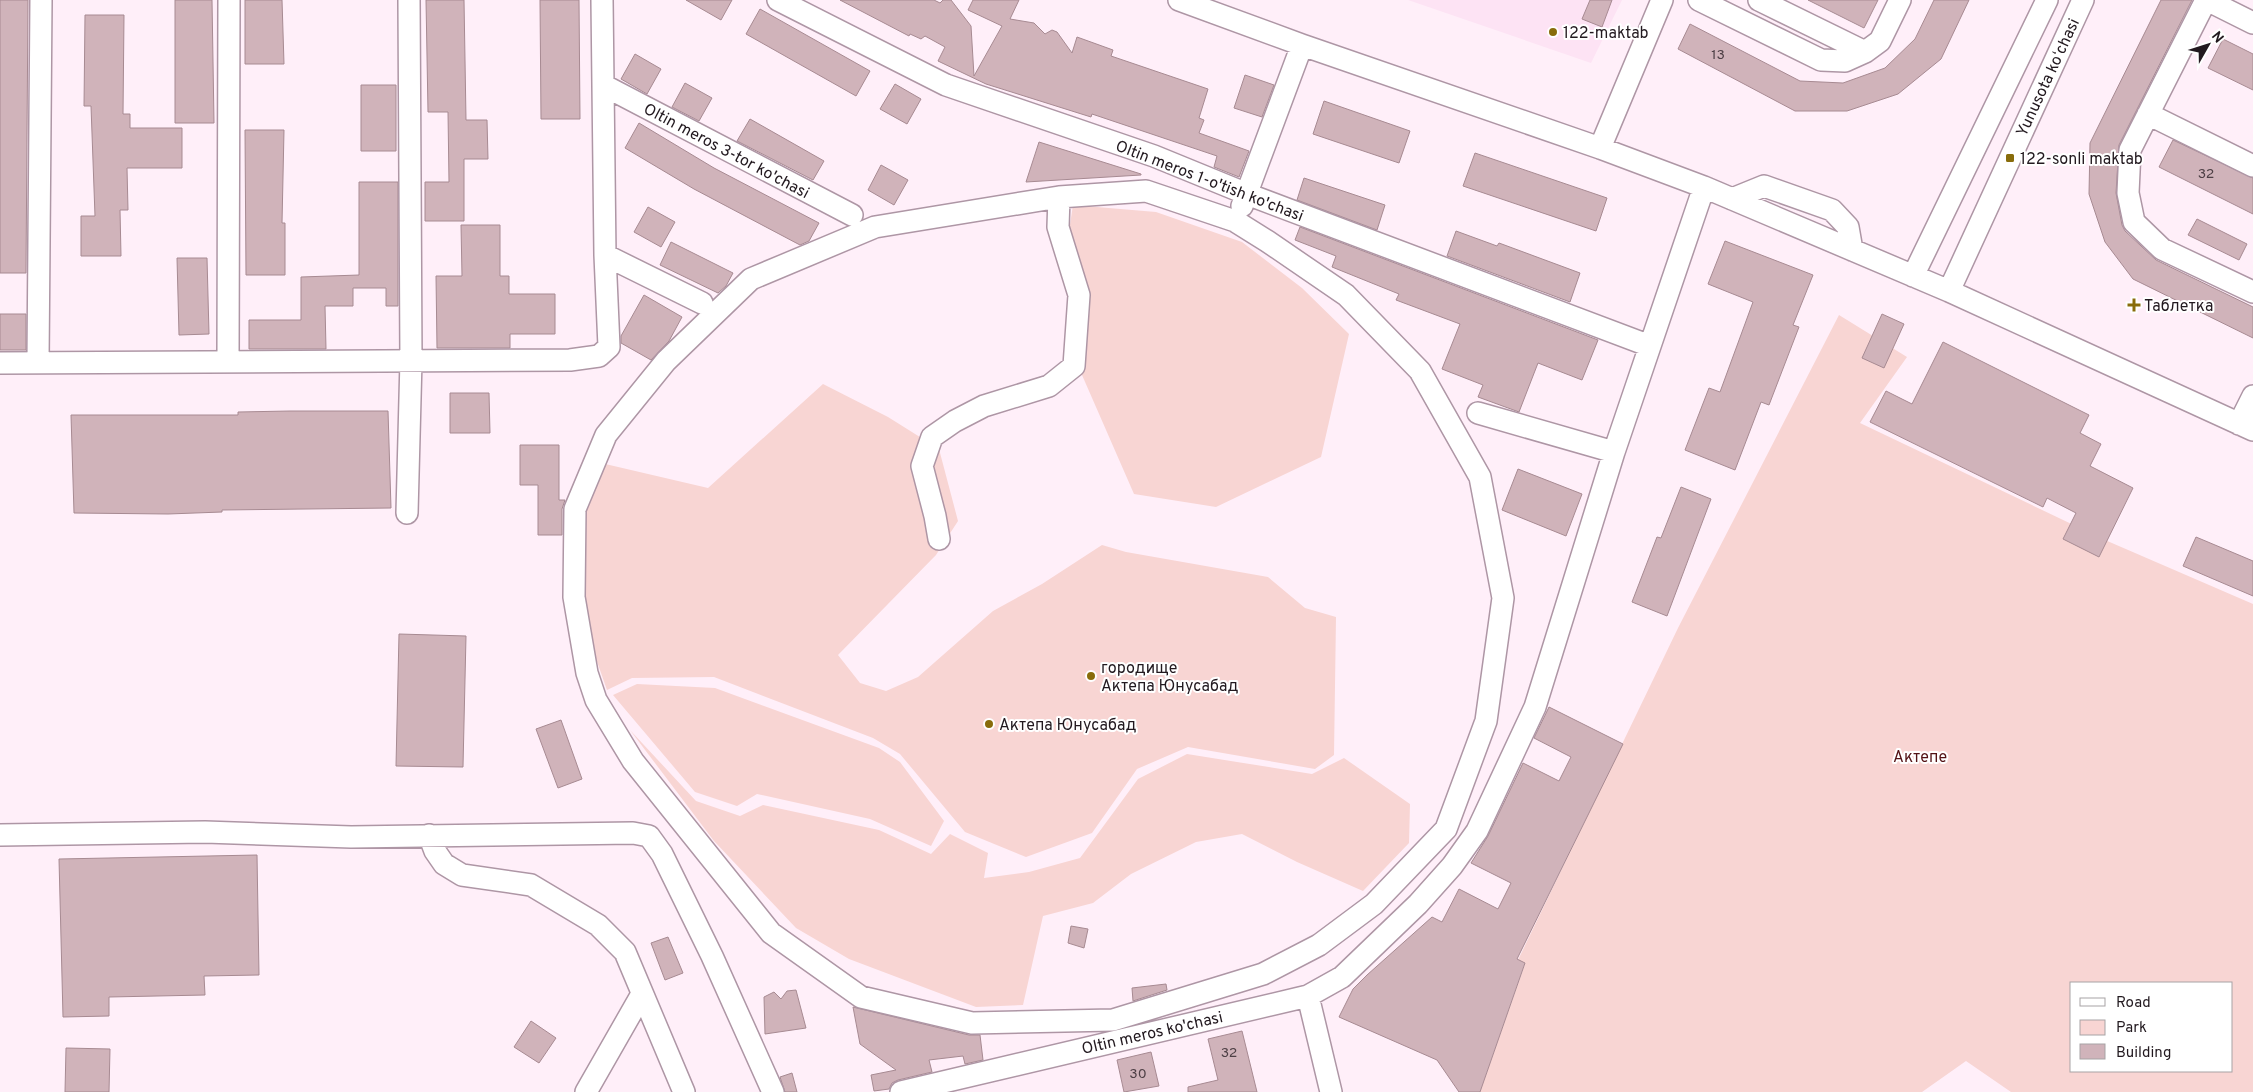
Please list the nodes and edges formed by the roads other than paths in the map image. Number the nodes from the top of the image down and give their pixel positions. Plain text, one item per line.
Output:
1 (41, 0) edge
2 (229, 0) edge
3 (409, 0) edge
4 (602, 0) edge
5 (778, 0) edge
6 (1662, 0) edge
7 (1699, 0) edge
8 (1759, 0) edge
9 (1900, 0) edge
10 (2047, 0) edge
11 (2083, 0) edge
12 (2206, 0) edge
13 (1181, 1) edge
14 (2253, 23) edge
15 (1302, 45) junction
16 (1865, 52) junction
17 (603, 85) junction
18 (2148, 114) junction
19 (1600, 148) junction
20 (2253, 166) edge
21 (1704, 187) junction
22 (1247, 194) junction
23 (1058, 197) junction
24 (1732, 199) junction
25 (852, 215) dead end
26 (1234, 221) junction
27 (1852, 250) junction
28 (605, 255) junction
29 (1913, 276) junction
30 (1949, 291) junction
31 (2253, 292) edge
32 (702, 303) dead end
33 (1650, 346) junction
34 (410, 360) junction
35 (228, 361) junction
36 (38, 362) junction
37 (0, 363) edge
38 (2253, 396) edge
39 (1478, 413) dead end
40 (2246, 427) edge
41 (1614, 452) junction
42 (407, 513) dead end
43 (939, 539) dead end
44 (0, 835) edge
45 (429, 835) junction
46 (642, 994) junction
47 (1308, 996) junction
48 (586, 1092) edge
49 (684, 1092) edge
50 (773, 1092) edge
51 (901, 1092) edge
52 (1331, 1092) edge

1 - 36 street
2 - 35 street
3 - 34 street
4 - 17 street
5 - 22 street, Oltin meros 1-o'tish ko'chasi
6 - 19 street
7 - 16 street
8 - 16 street
9 - 16 street
10 - 29 street, Yunusota koʻchasi
11 - 30 street, Yunusota koʻchasi
12 - 14 street
12 - 18 street
13 - 15 street
15 - 19 street
15 - 22 street
17 - 25 street, Oltin meros 3-tor ko'chasi
17 - 28 street
18 - 20 street
18 - 31 street
19 - 21 street
21 - 24 street
21 - 33 street, Oltin meros ko'chasi
22 - 26 street
22 - 33 street, Oltin meros 1-o'tish ko'chasi
23 - 26 street
23 - 26 street
23 - 43 street
24 - 27 street
24 - 27 street
27 - 29 street
28 - 32 street
28 - 34 street
29 - 30 street
30 - 40 street
33 - 41 street, Oltin meros ko'chasi
34 - 35 street
34 - 42 street
35 - 36 street
36 - 37 street
38 - 40 street
39 - 41 street
41 - 47 street, Oltin meros ko'chasi
44 - 45 street
45 - 46 street
45 - 50 street
46 - 48 street
46 - 49 street
47 - 51 street, Oltin meros ko'chasi
47 - 52 street

